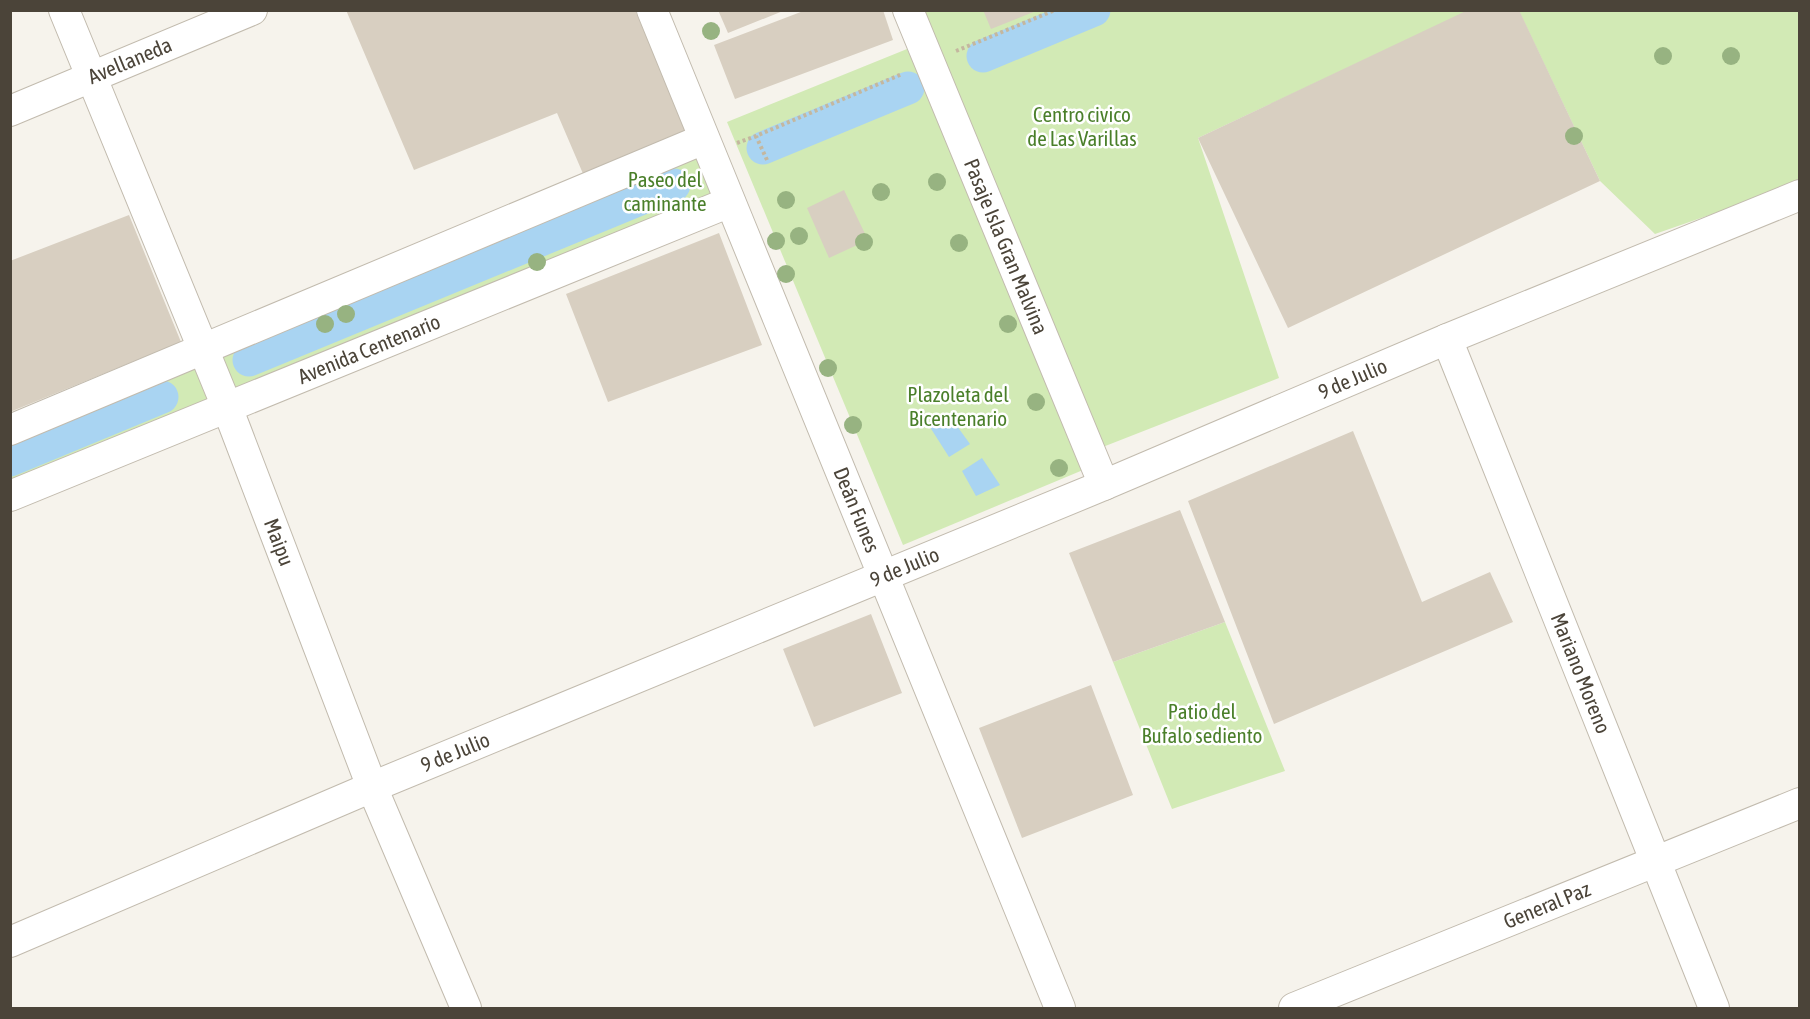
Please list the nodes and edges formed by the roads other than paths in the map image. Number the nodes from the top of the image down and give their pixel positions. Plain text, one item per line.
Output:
1 (64, 10) edge
2 (252, 10) edge
3 (652, 10) edge
4 (908, 10) edge
5 (91, 78) junction
6 (10, 111) edge
7 (704, 139) junction
8 (1800, 195) edge
9 (730, 202) junction
10 (1447, 339) junction
11 (204, 350) junction
12 (227, 407) junction
13 (10, 430) edge
14 (1104, 484) junction
15 (10, 496) edge
16 (882, 575) junction
17 (372, 787) junction
18 (1800, 803) edge
19 (1656, 862) junction
20 (10, 942) edge
21 (466, 1008) edge
22 (1060, 1008) edge
23 (1294, 1008) edge
24 (1714, 1008) edge

1 - 5 street, Maipu
2 - 5 street, Avellaneda
3 - 7 street, Deán Funes
4 - 14 street, Pasaje Isla Gran Malvina
5 - 6 street, Avellaneda
5 - 11 street, Maipu
7 - 9 street, Deán Funes
7 - 11 street
8 - 10 street, 9 de Julio
9 - 12 street, Avenida Centenario
9 - 16 street, Deán Funes
10 - 14 street, 9 de Julio
10 - 19 street, Mariano Moreno
11 - 12 street, Maipu
11 - 13 street
12 - 15 street, Avenida Centenario
12 - 17 street, Maipu
14 - 16 street, 9 de Julio
16 - 17 street, 9 de Julio
16 - 22 street, Deán Funes
17 - 20 street, 9 de Julio
17 - 21 street, Maipu
18 - 19 street, General Paz
19 - 23 street, General Paz
19 - 24 street, Mariano Moreno

